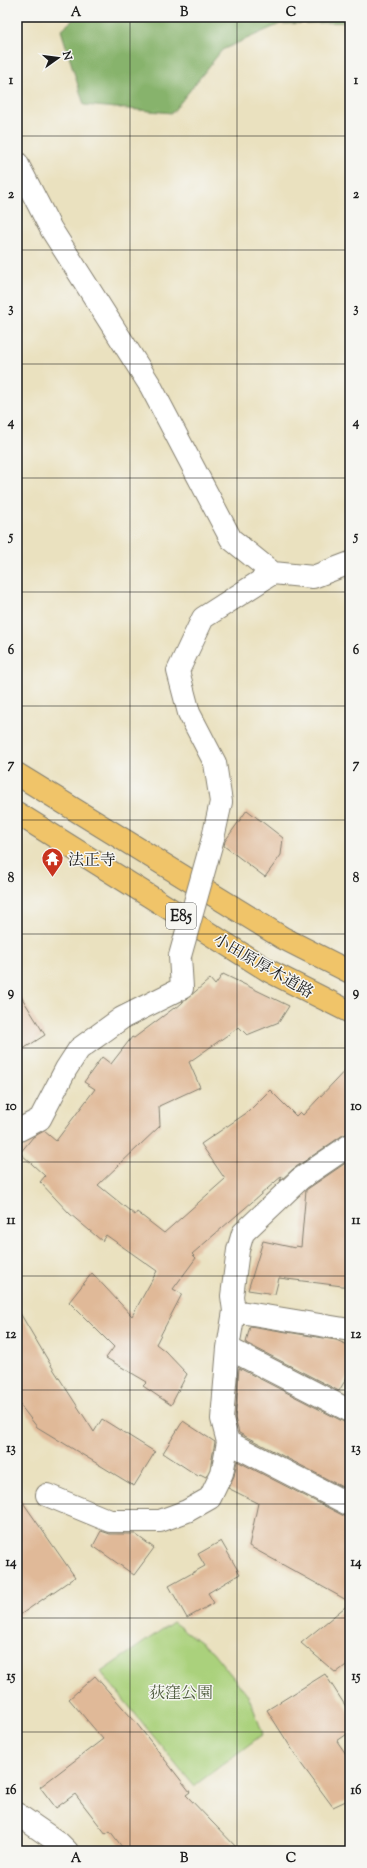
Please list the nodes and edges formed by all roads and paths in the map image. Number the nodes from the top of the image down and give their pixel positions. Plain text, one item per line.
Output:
1 (17, 163) edge
2 (350, 563) edge
3 (273, 573) junction
4 (17, 774) edge
5 (17, 813) edge
6 (350, 972) edge
7 (350, 1012) edge
8 (17, 1131) edge
9 (350, 1145) edge
10 (234, 1311) junction
11 (350, 1330) edge
12 (228, 1348) junction
13 (350, 1411) edge
14 (228, 1442) junction
15 (47, 1495) dead end
16 (350, 1505) edge
17 (17, 1814) edge
18 (68, 1851) edge

1 - 3 street
2 - 3 street
3 - 8 street, bridge
4 - 6 highway, 小田原厚木道路 / E85
5 - 7 highway, 小田原厚木道路 / E85
9 - 10 street
10 - 11 street
10 - 12 street
12 - 13 street
12 - 14 street
14 - 15 street
14 - 16 street
17 - 18 street

